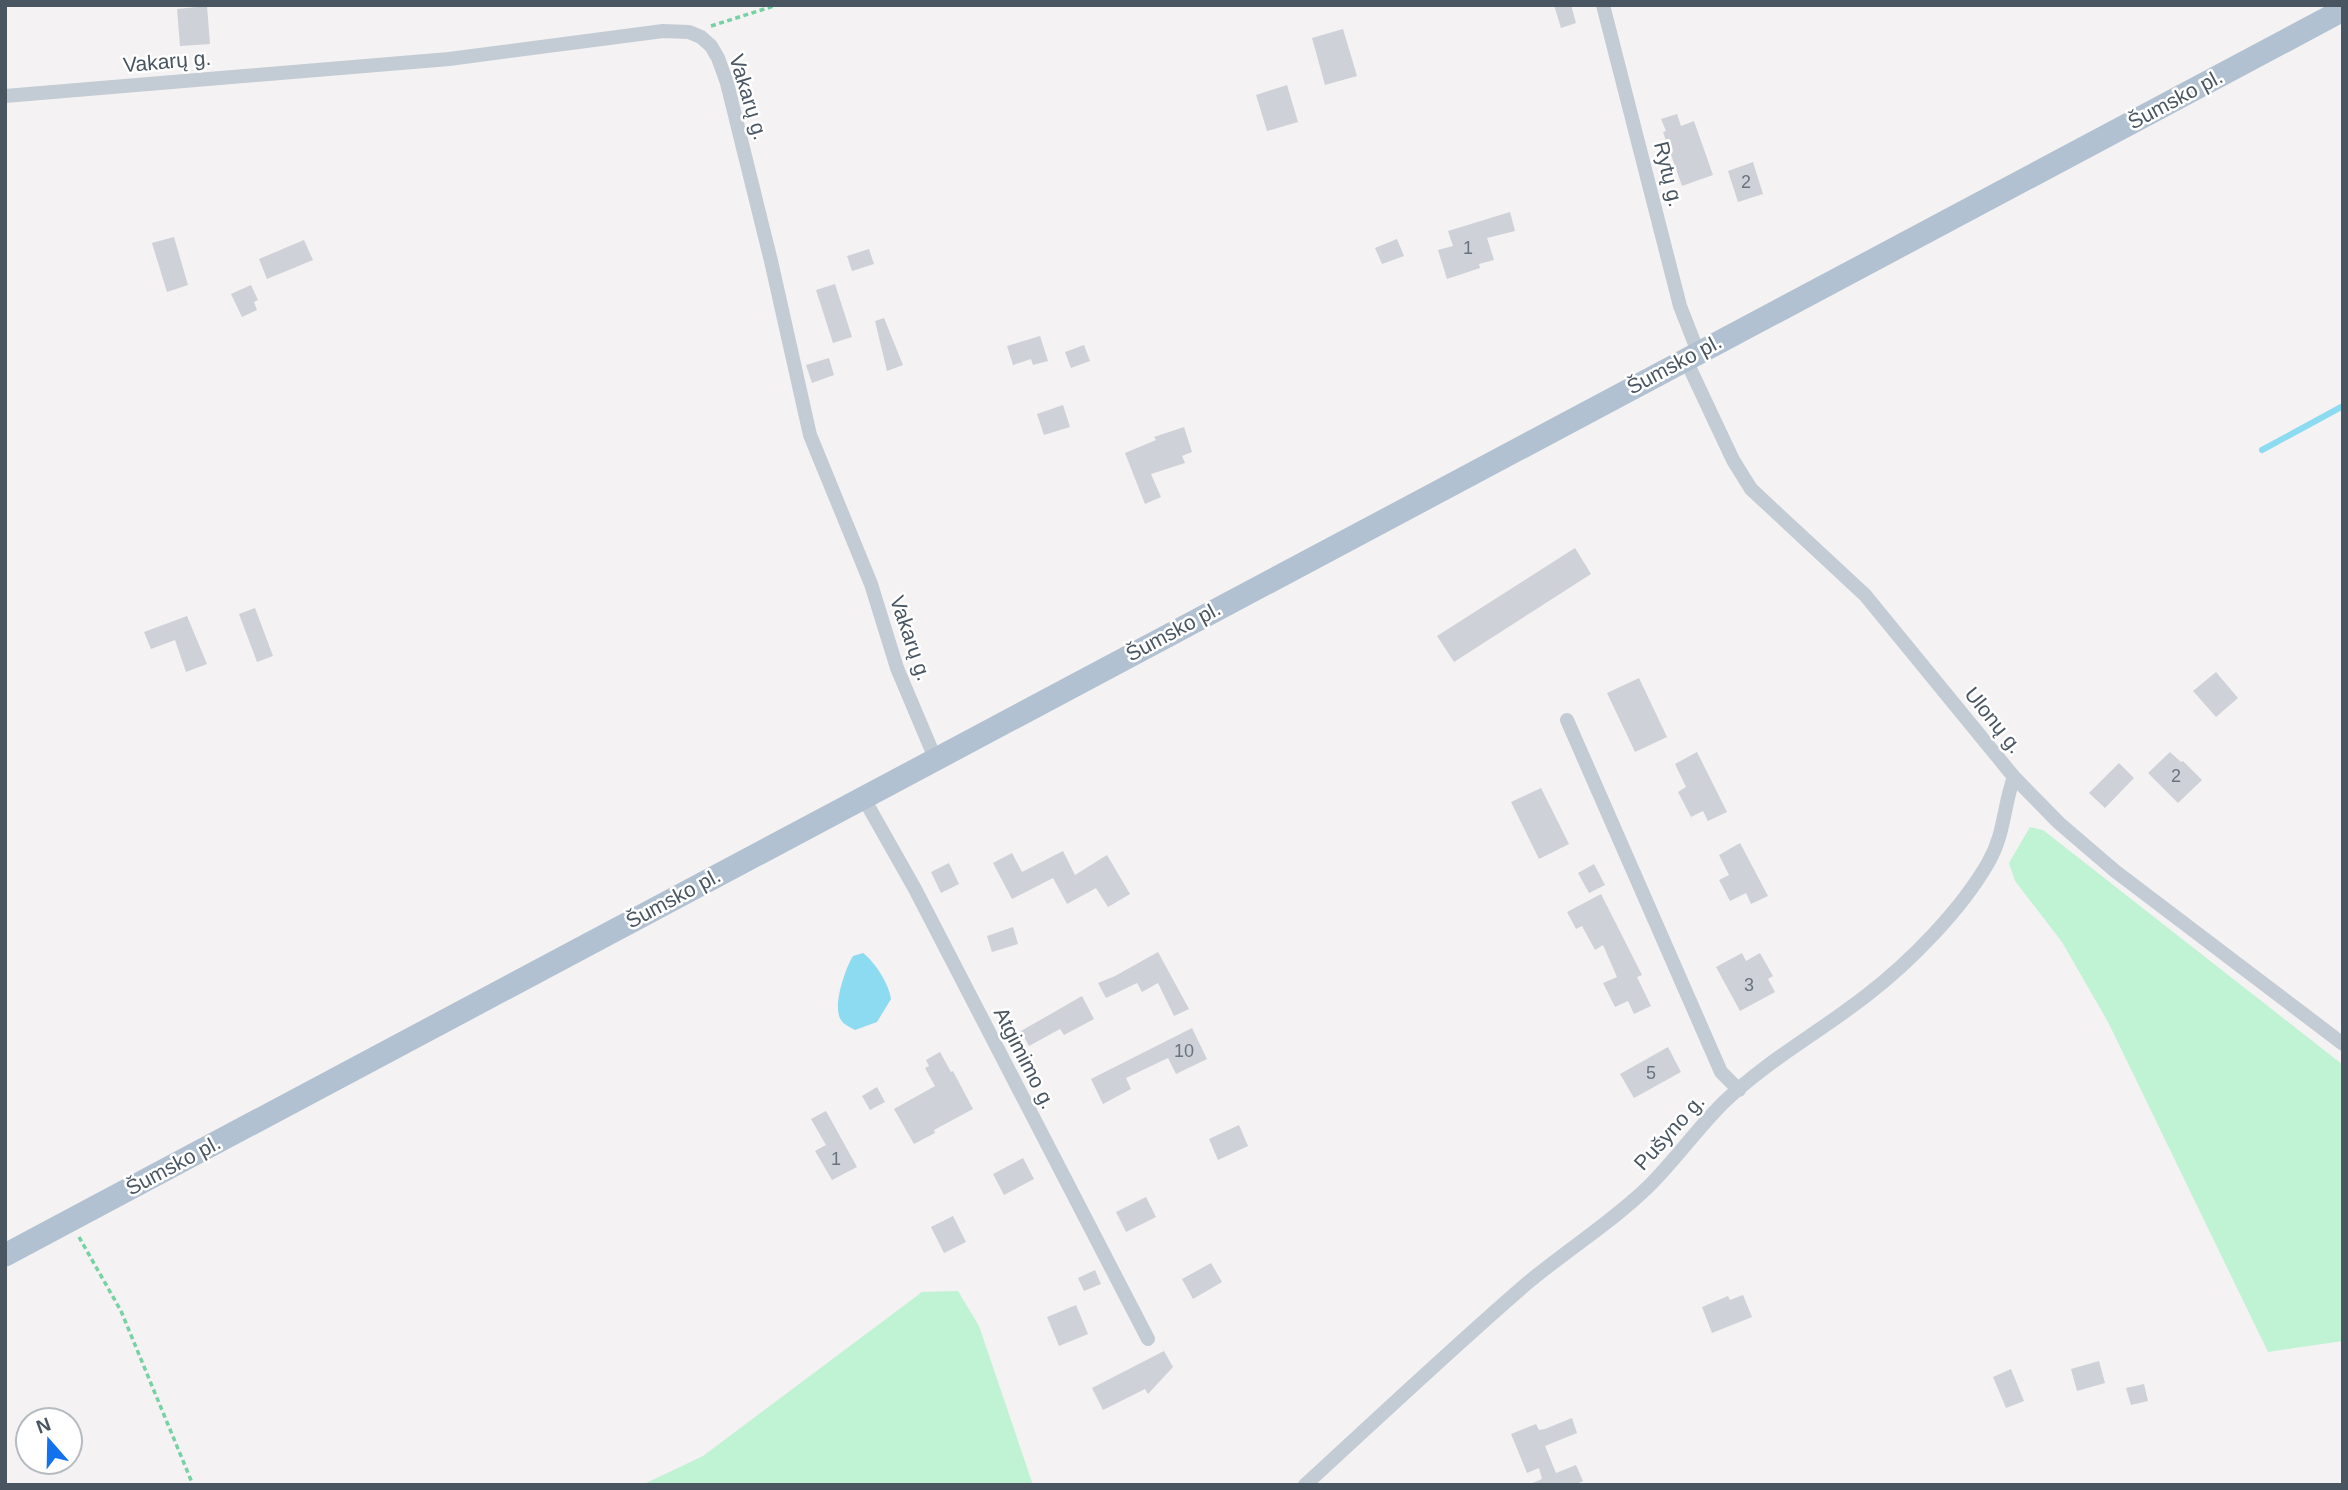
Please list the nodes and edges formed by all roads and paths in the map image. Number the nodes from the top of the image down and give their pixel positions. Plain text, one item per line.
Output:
1 (777, 5) edge
2 (1603, 5) edge
3 (2343, 10) edge
4 (689, 32) junction
5 (5, 96) edge
6 (1691, 355) junction
7 (1567, 720) dead end
8 (935, 758) junction
9 (2014, 777) junction
10 (863, 797) junction
11 (2343, 1044) edge
12 (1739, 1090) junction
13 (69, 1220) junction
14 (5, 1255) edge
15 (1148, 1339) dead end
16 (193, 1485) edge
17 (1305, 1485) edge

1 - 4 path
2 - 6 street, Rytų g.
3 - 6 main road, Šumsko pl.
4 - 5 street, Vakarų g.
4 - 8 street, Vakarų g.
6 - 8 main road, Šumsko pl.
6 - 9 street, Ulonų g.
7 - 12 street
8 - 10 main road, Šumsko pl.
9 - 11 street, Ulonų g.
9 - 12 street, Pušyno g.
10 - 13 main road, Šumsko pl.
10 - 15 street, Atgimimo g.
12 - 17 street, Pušyno g.
13 - 14 main road, Šumsko pl.
13 - 16 path

